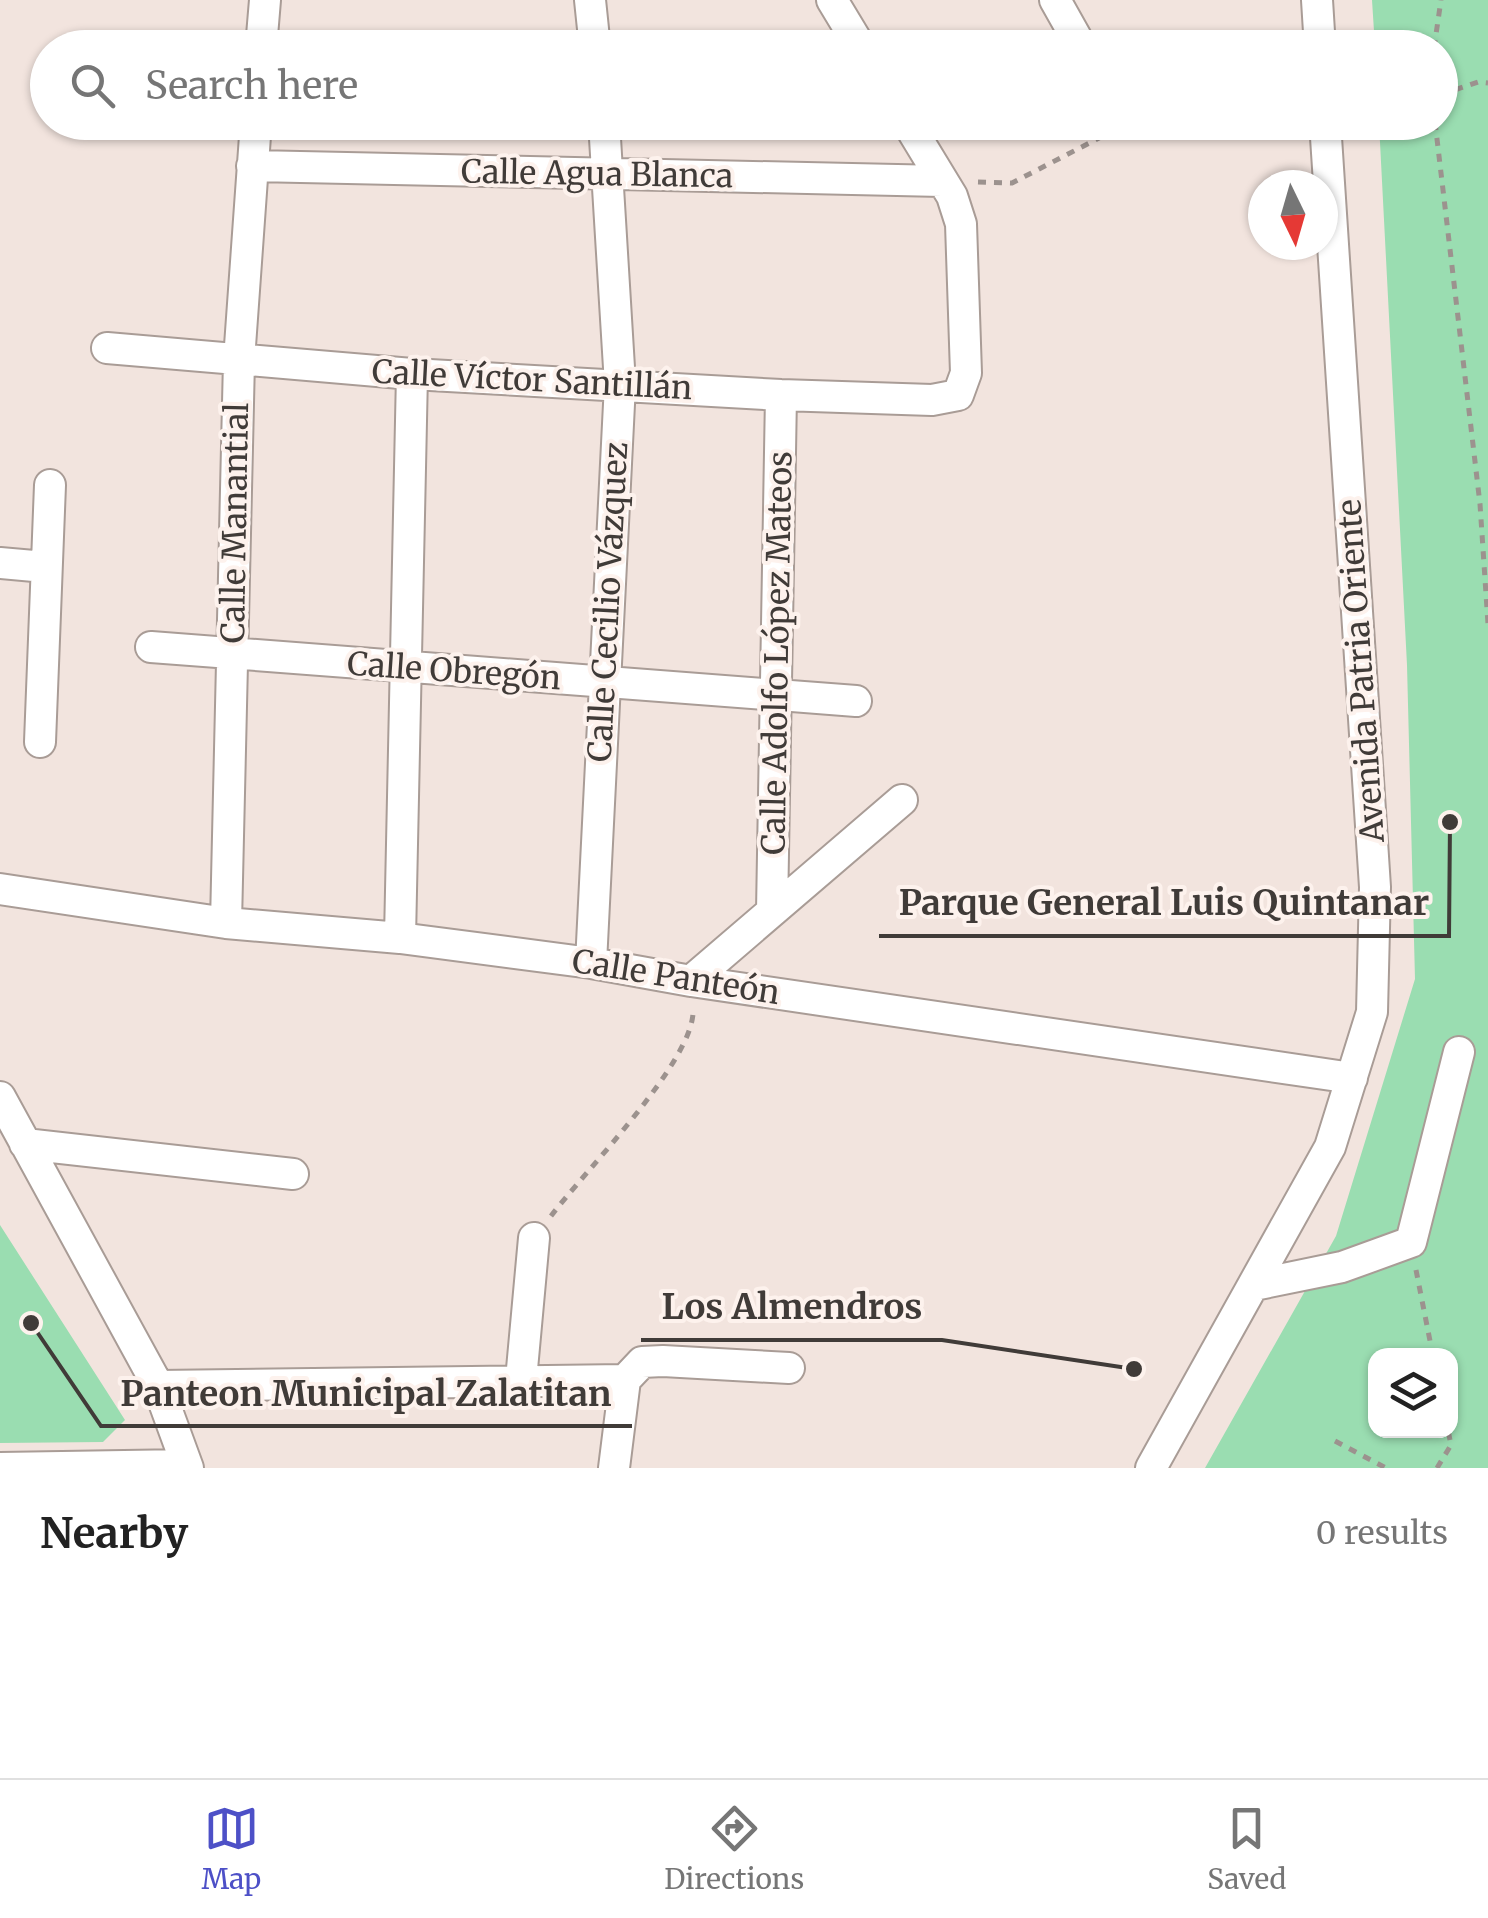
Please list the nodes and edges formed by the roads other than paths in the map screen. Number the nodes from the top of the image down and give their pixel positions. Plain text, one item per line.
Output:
1 (265, 0) edge
2 (590, 0) edge
3 (832, 0) edge
4 (1054, 0) edge
5 (1317, 0) edge
6 (262, 30) edge
7 (594, 30) edge
8 (850, 30) edge
9 (1072, 30) edge
10 (1319, 30) edge
11 (254, 140) edge
12 (606, 140) edge
13 (917, 140) edge
14 (1326, 140) edge
15 (252, 166) junction
16 (610, 175) junction
17 (942, 180) junction
18 (107, 348) dead end
19 (239, 360) junction
20 (412, 374) junction
21 (620, 384) junction
22 (781, 395) junction
23 (50, 485) dead end
24 (0, 563) edge
25 (46, 567) junction
26 (152, 647) dead end
27 (232, 654) junction
28 (408, 669) junction
29 (602, 682) junction
30 (775, 698) junction
31 (856, 700) dead end
32 (40, 742) dead end
33 (902, 800) dead end
34 (0, 888) edge
35 (772, 911) junction
36 (226, 923) junction
37 (400, 938) junction
38 (592, 963) junction
39 (691, 982) junction
40 (1459, 1052) dead end
41 (1352, 1078) junction
42 (0, 1097) edge
43 (25, 1144) junction
44 (293, 1174) dead end
45 (534, 1238) road end
46 (1254, 1285) junction
47 (789, 1368) dead end
48 (521, 1380) junction
49 (625, 1380) junction
50 (158, 1386) junction
51 (187, 1466) edge
52 (0, 1468) edge
53 (614, 1468) edge
54 (1151, 1468) edge

1 - 6 street
2 - 7 street
3 - 8 street
4 - 9 street
5 - 10 street
11 - 15 street, Calle Manantial
12 - 16 street, Calle Cecilio Vázquez
13 - 17 street
14 - 41 street, Avenida Patria Oriente
15 - 16 street, Calle Agua Blanca
15 - 19 street, Calle Manantial
16 - 17 street, Calle Agua Blanca
16 - 21 street, Calle Cecilio Vázquez
17 - 22 street, Calle Víctor Santillán
18 - 19 street, Calle Víctor Santillán
19 - 20 street, Calle Víctor Santillán
19 - 27 street, Calle Manantial
20 - 21 street, Calle Víctor Santillán
20 - 28 street
21 - 22 street, Calle Víctor Santillán
21 - 29 street, Calle Cecilio Vázquez
22 - 30 street, Calle Adolfo López Mateos
23 - 25 street
24 - 25 street
25 - 32 street
26 - 27 street, Calle Obregón
27 - 28 street, Calle Obregón
27 - 36 street, Calle Manantial
28 - 29 street, Calle Obregón
28 - 37 street
29 - 30 street, Calle Obregón
29 - 38 street, Calle Cecilio Vázquez
30 - 31 street, Calle Obregón
30 - 35 street, Calle Adolfo López Mateos
33 - 35 street
34 - 36 street, Calle Panteón
35 - 39 street
36 - 37 street, Calle Panteón
37 - 38 street, Calle Panteón
38 - 39 street, Calle Panteón
39 - 41 street, Calle Panteón
40 - 46 street
41 - 46 street, Avenida Patria Oriente
42 - 43 street
43 - 44 street
43 - 50 street
45 - 48 street
46 - 54 street, Avenida Patria Oriente
47 - 49 street
48 - 49 street
48 - 50 street
49 - 53 street
50 - 51 street
51 - 52 street

